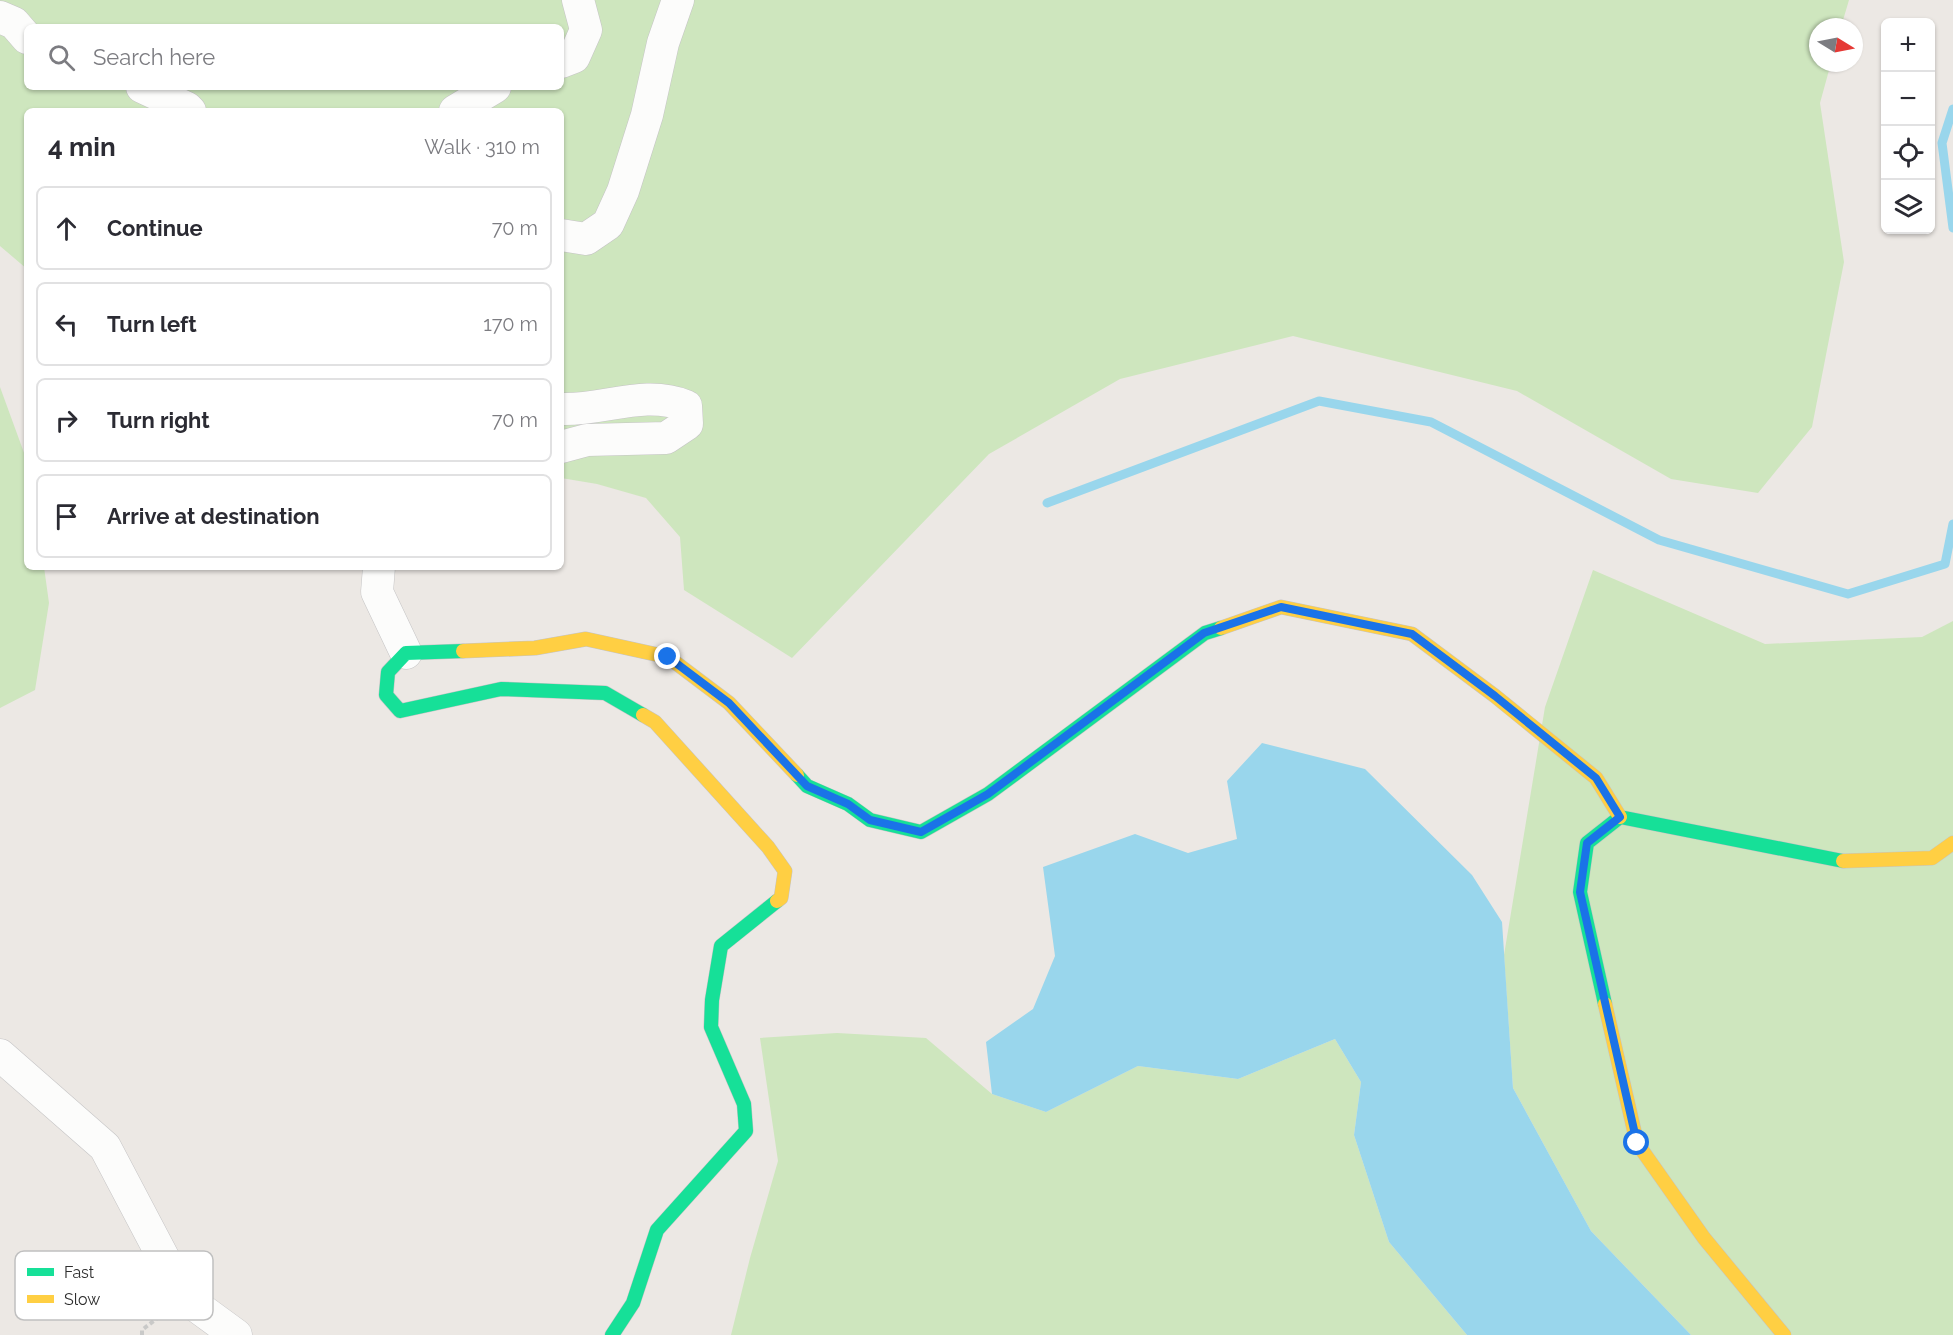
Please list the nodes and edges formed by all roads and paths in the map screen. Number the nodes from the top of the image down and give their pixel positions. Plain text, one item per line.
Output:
1 (578, 0) edge
2 (678, 0) edge
3 (0, 17) edge
4 (24, 35) edge
5 (564, 61) edge
6 (148, 90) edge
7 (490, 90) edge
8 (187, 108) edge
9 (460, 108) edge
10 (564, 235) edge
11 (564, 409) edge
12 (564, 446) edge
13 (379, 570) edge
14 (406, 653) junction
15 (1620, 817) junction
16 (1953, 843) edge
17 (0, 1055) edge
18 (160, 1251) edge
19 (213, 1318) edge
20 (236, 1335) edge
21 (612, 1335) edge
22 (1784, 1335) edge

1 - 5 street
2 - 10 street
3 - 4 street
6 - 8 street
7 - 9 street
11 - 12 street
13 - 14 street
14 - 15 street
14 - 21 street
15 - 16 street
15 - 22 street
17 - 18 street
19 - 20 street

